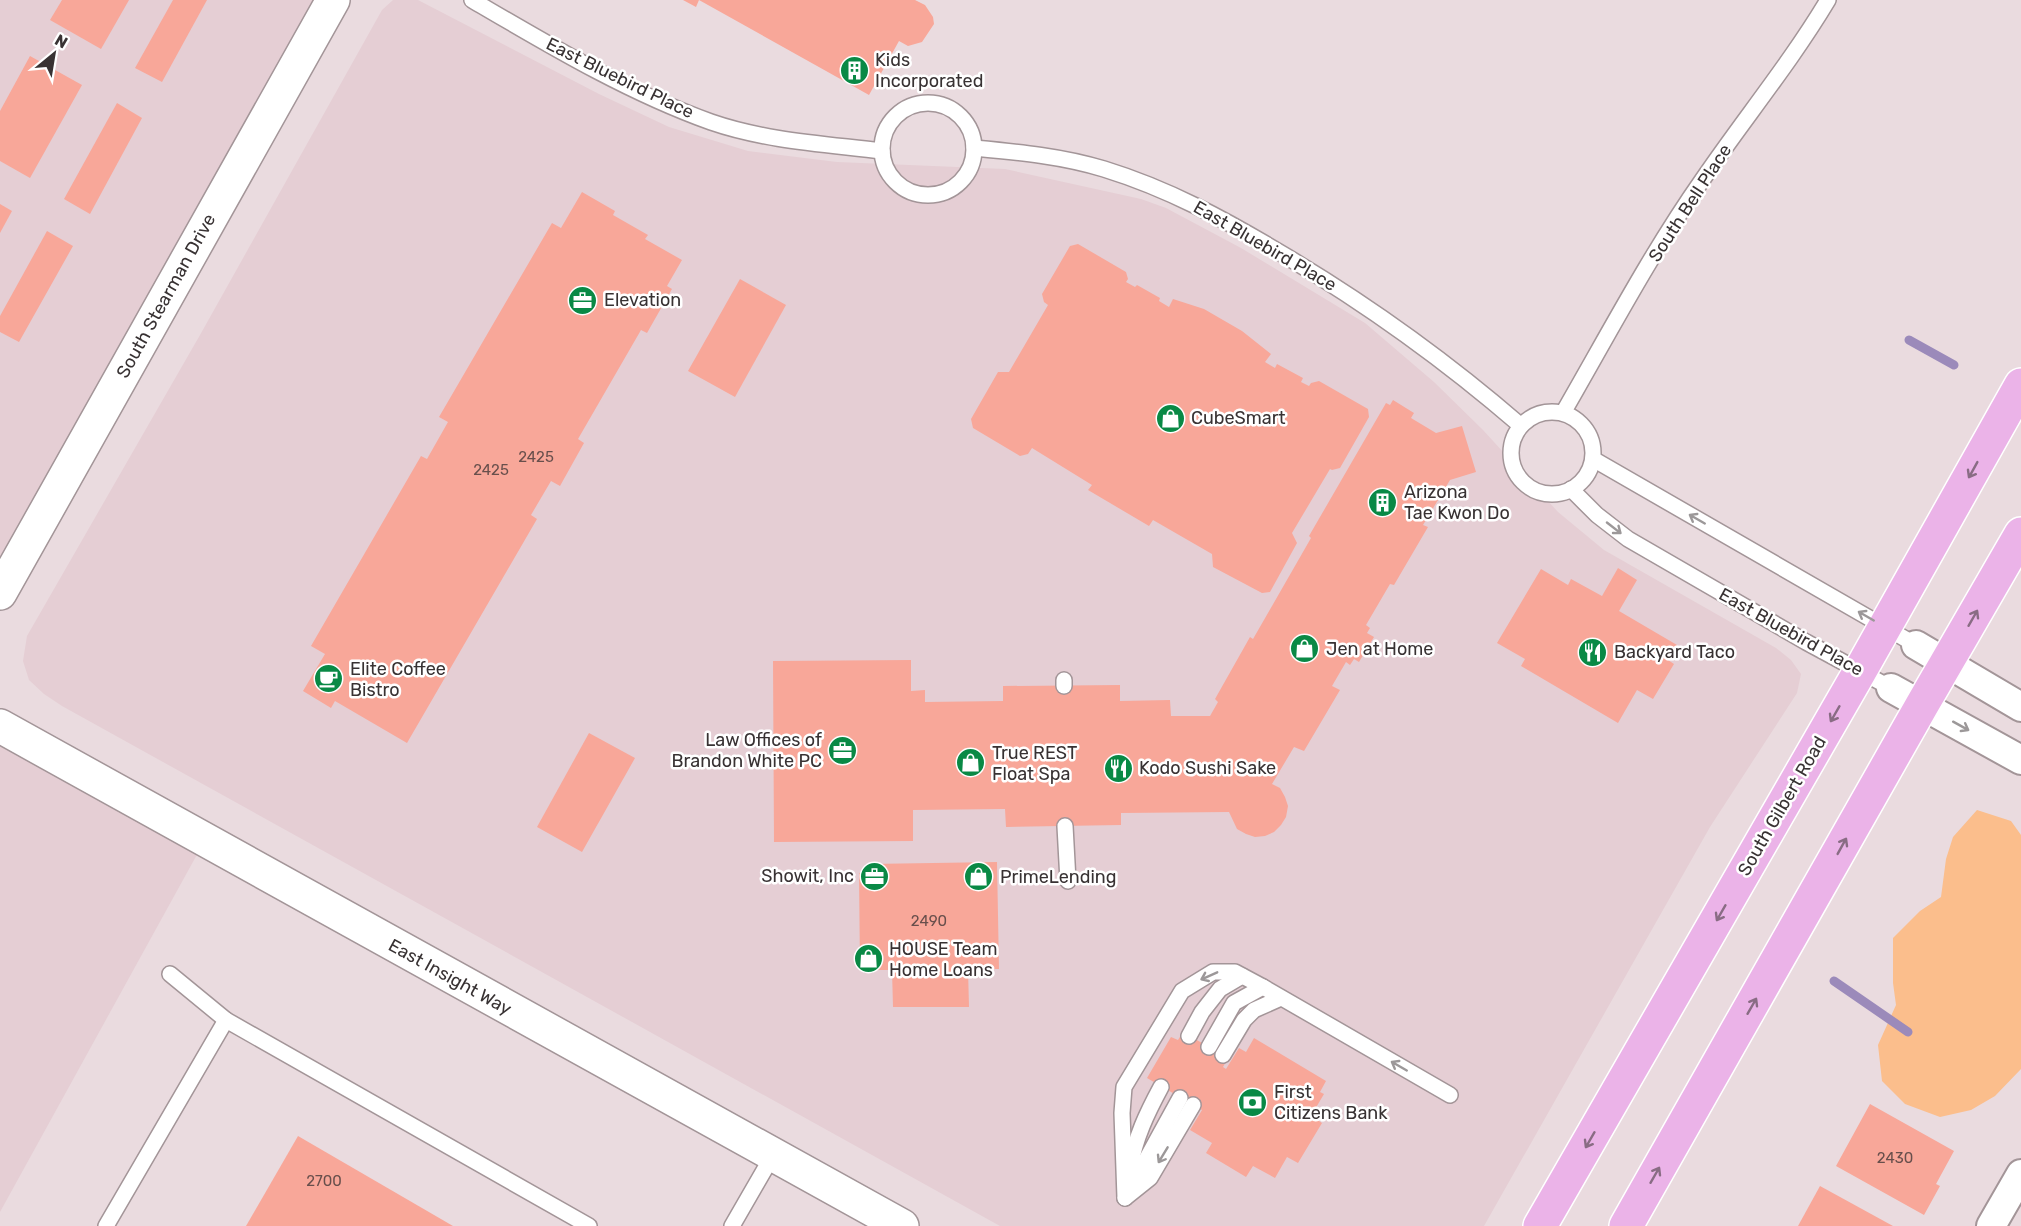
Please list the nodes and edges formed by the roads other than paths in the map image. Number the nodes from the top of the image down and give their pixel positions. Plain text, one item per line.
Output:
1 (333, 0) edge
2 (472, 0) edge
3 (1828, 0) edge
4 (974, 148) junction
5 (882, 151) junction
6 (2021, 385) edge
7 (1563, 413) junction
8 (1520, 425) junction
9 (1593, 459) junction
10 (1571, 489) junction
11 (2021, 534) edge
12 (0, 593) edge
13 (1885, 627) junction
14 (1916, 645) joint
15 (1947, 664) junction
16 (1860, 671) junction
17 (1891, 688) joint
18 (1922, 705) junction
19 (2021, 707) edge
20 (0, 726) edge
21 (2021, 760) edge
22 (1065, 826) dead end
23 (1068, 881) dead end
24 (170, 974) dead end
25 (1242, 976) junction
26 (1263, 987) junction
27 (1281, 998) junction
28 (226, 1020) junction
29 (1190, 1036) dead end
30 (1209, 1047) dead end
31 (1222, 1055) dead end
32 (1161, 1087) dead end
33 (1450, 1095) dead end
34 (1187, 1102) dead end
35 (773, 1155) junction
36 (2021, 1174) edge
37 (1125, 1198) junction
38 (106, 1226) edge
39 (589, 1226) edge
40 (732, 1226) edge
41 (902, 1226) edge
42 (1540, 1226) edge
43 (1626, 1226) edge
44 (1992, 1226) edge

1 - 12 street, South Stearman Drive
2 - 5 lane, East Bluebird Place
3 - 7 lane, South Bell Place
4 - 5 lane
4 - 5 lane
4 - 8 lane, East Bluebird Place
6 -> 13 main road, South Gilbert Road
7 - 8 lane
7 - 9 lane
8 - 10 lane
9 - 10 lane
13 -> 9 lane
10 -> 16 lane, East Bluebird Place
15 -> 11 main road
13 - 14 lane
13 - 16 main road, South Gilbert Road
14 - 15 street
15 - 18 main road
15 - 19 street
16 - 17 lane, East Bluebird Place
16 -> 42 main road, South Gilbert Road
17 - 18 street, East Bluebird Place
18 -> 21 street, East Bluebird Place
43 -> 18 main road
20 - 35 street, East Insight Way
22 - 23 lane
24 - 28 lane
25 - 26 lane
25 - 29 lane
25 -> 37 lane
26 - 27 lane
26 - 30 lane
27 - 31 lane
33 -> 27 lane
28 - 38 lane
28 - 39 lane
32 - 37 lane
34 -> 37 lane
35 - 40 lane
35 - 41 street, East Insight Way
36 - 44 street

